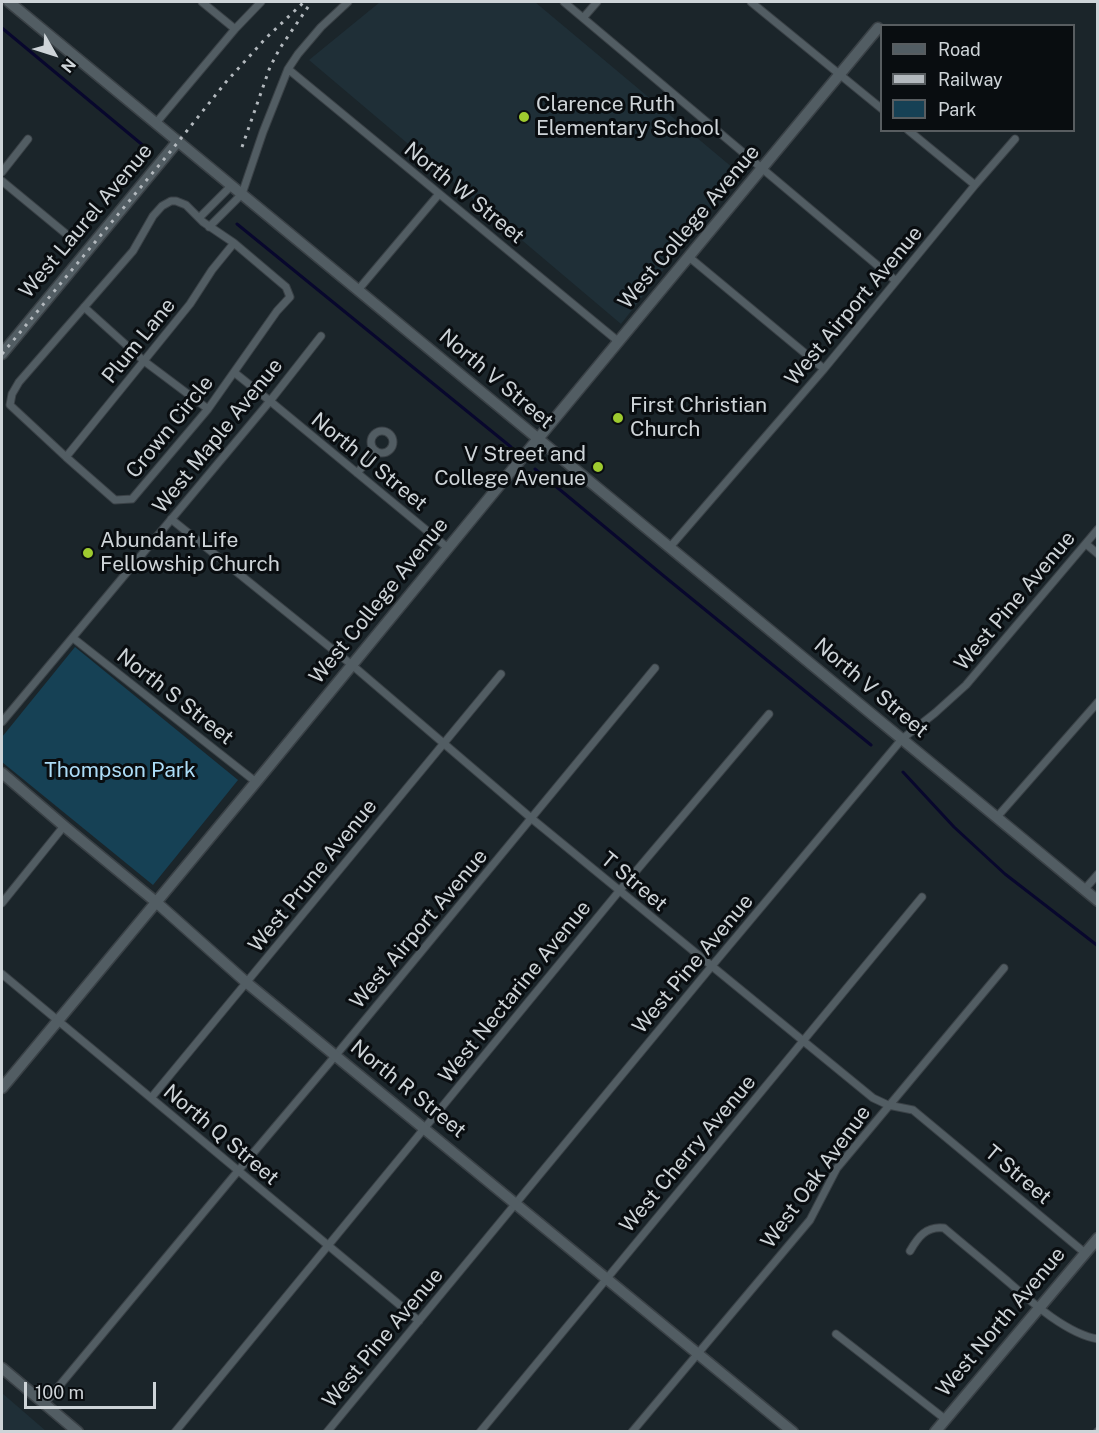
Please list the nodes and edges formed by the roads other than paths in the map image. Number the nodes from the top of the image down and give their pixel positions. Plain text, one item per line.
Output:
1 (9, 2) edge
2 (202, 2) edge
3 (261, 2) edge
4 (348, 2) edge
5 (564, 2) edge
6 (597, 2) edge
7 (751, 2) edge
8 (583, 18) junction
9 (878, 28) dead end
10 (235, 29) junction
11 (288, 69) junction
12 (840, 75) junction
13 (880, 107) edge
14 (156, 123) junction
15 (910, 132) edge
16 (28, 139) dead end
17 (1014, 139) dead end
18 (178, 141) junction
19 (762, 169) junction
20 (2, 172) edge
21 (2, 181) edge
22 (231, 185) junction
23 (975, 185) junction
24 (242, 194) junction
25 (439, 194) junction
26 (199, 219) junction
27 (209, 227) junction
28 (65, 233) dead end
29 (234, 243) junction
30 (689, 257) junction
31 (896, 281) junction
32 (358, 290) junction
33 (84, 307) junction
34 (321, 336) dead end
35 (619, 342) junction
36 (2, 354) edge
37 (144, 360) junction
38 (824, 369) junction
39 (234, 374) junction
40 (270, 401) junction
41 (208, 409) junction
42 (538, 438) junction
43 (376, 451) dead end
44 (66, 457) junction
45 (357, 473) junction
46 (171, 519) junction
47 (1098, 529) edge
48 (1086, 544) junction
49 (448, 548) junction
50 (670, 548) junction
51 (1098, 554) edge
52 (73, 638) junction
53 (352, 665) junction
54 (656, 668) dead end
55 (501, 674) dead end
56 (1098, 702) edge
57 (769, 714) dead end
58 (2, 722) edge
59 (902, 739) junction
60 (444, 744) junction
61 (2, 773) edge
62 (256, 782) junction
63 (531, 818) junction
64 (997, 818) junction
65 (64, 826) junction
66 (1098, 874) edge
67 (1084, 890) junction
68 (620, 891) junction
69 (922, 897) dead end
70 (1098, 901) edge
71 (156, 902) junction
72 (2, 903) edge
73 (711, 967) junction
74 (1004, 968) dead end
75 (2, 974) edge
76 (247, 982) junction
77 (58, 1020) junction
78 (803, 1041) junction
79 (336, 1055) junction
80 (2, 1088) edge
81 (151, 1098) junction
82 (888, 1105) junction
83 (425, 1129) junction
84 (238, 1171) junction
85 (516, 1204) junction
86 (1098, 1238) edge
87 (328, 1245) junction
88 (910, 1251) dead end
89 (1085, 1253) junction
90 (606, 1279) junction
91 (1039, 1308) junction
92 (419, 1321) junction
93 (836, 1334) dead end
94 (1098, 1339) edge
95 (698, 1352) junction
96 (2, 1368) edge
97 (45, 1403) junction
98 (945, 1419) junction
99 (779, 1427) edge
100 (78, 1431) edge
101 (175, 1431) edge
102 (327, 1431) edge
103 (480, 1431) edge
104 (632, 1431) edge
105 (793, 1431) edge
106 (935, 1431) edge

1 - 14 street, North V Street
2 - 10 street
3 - 10 street, West Laurel Avenue
4 - 11 street
5 - 8 street
6 - 8 street
7 - 12 street
8 - 19 street
9 - 12 street, West College Avenue
10 - 14 street, West Laurel Avenue
11 - 24 street
11 - 25 street, North W Street
12 - 13 street
12 - 19 street, West College Avenue
14 - 18 street, North V Street
15 - 23 street
16 - 20 street
17 - 23 street, West Airport Avenue
18 - 22 street, North V Street
18 - 36 street, West Laurel Avenue
19 - 30 street, West College Avenue
19 - 31 street
21 - 28 street
22 - 24 street, North V Street
22 - 26 street
23 - 31 street, West Airport Avenue
24 - 27 street
24 - 32 street, North V Street
25 - 32 street
25 - 35 street, North W Street
26 - 27 street, Crown Circle
26 - 33 street, Crown Circle
27 - 29 street, Crown Circle
29 - 37 street, Plum Lane
29 - 39 street, Crown Circle
30 - 35 street, West College Avenue
30 - 38 street
31 - 38 street, West Airport Avenue
32 - 42 street, North V Street
33 - 37 street
33 - 44 street, Crown Circle
34 - 40 street, West Maple Avenue
35 - 42 street, West College Avenue
37 - 41 street
37 - 44 street, Plum Lane
38 - 50 street, West Airport Avenue
39 - 40 street, North U Street
39 - 41 street, Crown Circle
40 - 45 street, North U Street
40 - 46 street, West Maple Avenue
41 - 44 street, Crown Circle
42 - 49 street, West College Avenue
42 - 50 street, North V Street
43 - 45 street
45 - 49 street, North U Street
46 - 52 street, West Maple Avenue
46 - 53 street, T Street
47 - 48 street, West Pine Avenue
48 - 51 street
48 - 59 street, West Pine Avenue
49 - 53 street, West College Avenue
50 - 59 street, North V Street
52 - 58 street, West Maple Avenue
52 - 62 street, North S Street
53 - 60 street, T Street
53 - 62 street, West College Avenue
54 - 63 street, West Airport Avenue
55 - 60 street, West Prune Avenue
56 - 64 street
57 - 68 street, West Nectarine Avenue
59 - 64 street, North V Street
59 - 73 street, West Pine Avenue
60 - 63 street, T Street
60 - 76 street, West Prune Avenue
61 - 65 street, North R Street
62 - 71 street, West College Avenue
63 - 68 street, T Street
63 - 79 street, West Airport Avenue
64 - 67 street, North V Street
65 - 71 street, North R Street
65 - 72 street
66 - 67 street
67 - 70 street, North V Street
68 - 73 street, T Street
68 - 83 street, West Nectarine Avenue
69 - 78 street, West Cherry Avenue
71 - 76 street, North R Street
71 - 77 street, West College Avenue
73 - 78 street, T Street
73 - 85 street, West Pine Avenue
74 - 82 street, West Oak Avenue
75 - 77 street, North Q Street
76 - 79 street, North R Street
76 - 81 street, West Prune Avenue
77 - 80 street, West College Avenue
77 - 81 street, North Q Street
78 - 82 street, T Street
78 - 90 street, West Cherry Avenue
79 - 83 street, North R Street
79 - 84 street, West Airport Avenue
81 - 84 street, North Q Street
82 - 89 street, T Street
82 - 95 street, West Oak Avenue
83 - 85 street, North R Street
83 - 87 street, West Nectarine Avenue
84 - 87 street, North Q Street
84 - 97 street, West Airport Avenue
85 - 90 street, North R Street
85 - 92 street, West Pine Avenue
86 - 89 street, West North Avenue
87 - 92 street, North Q Street
87 - 101 street, West Nectarine Avenue
88 - 91 street
89 - 91 street, West North Avenue
90 - 95 street, North R Street
90 - 103 street, West Cherry Avenue
91 - 94 street
91 - 98 street, West North Avenue
92 - 102 street, West Pine Avenue
93 - 98 street
95 - 99 street, North R Street
95 - 104 street, West Oak Avenue
96 - 97 street
97 - 100 street
98 - 106 street, West North Avenue
99 - 105 street, North R Street

